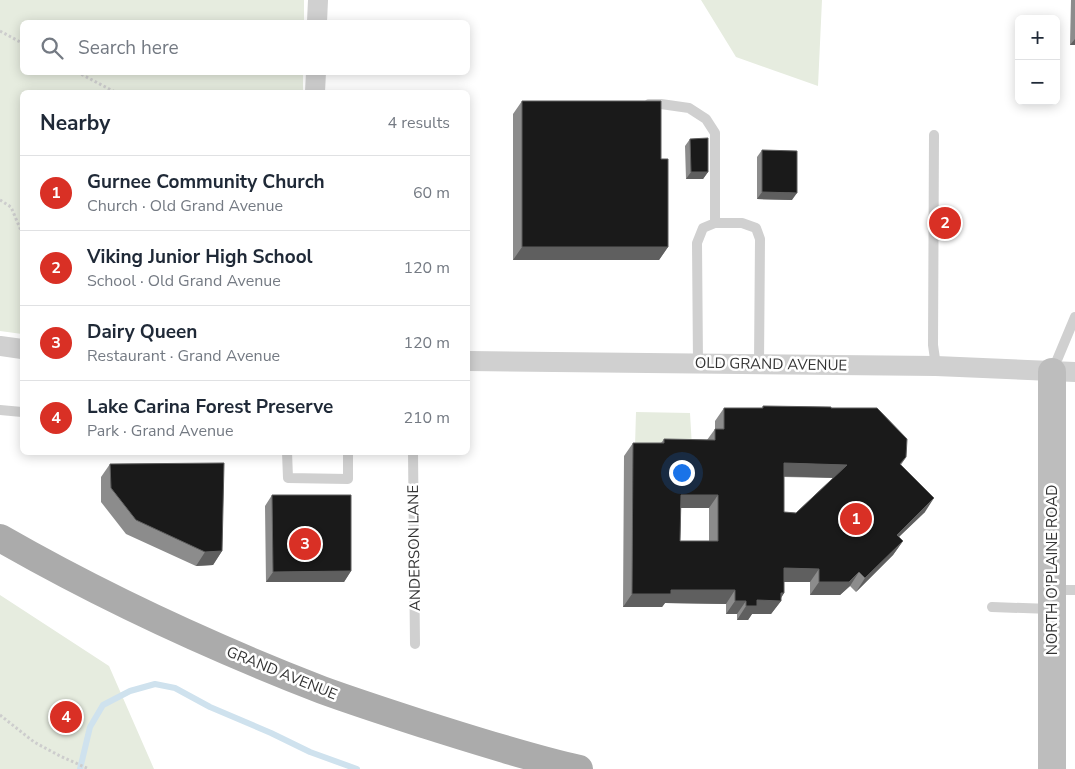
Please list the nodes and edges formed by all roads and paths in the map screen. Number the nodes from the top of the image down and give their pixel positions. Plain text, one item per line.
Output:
1 (318, 0) edge
2 (317, 20) edge
3 (0, 31) edge
4 (20, 42) edge
5 (82, 75) edge
6 (316, 75) edge
7 (106, 90) edge
8 (315, 90) edge
9 (642, 104) edge
10 (934, 134) dead end
11 (0, 200) edge
12 (715, 223) junction
13 (20, 228) edge
14 (1075, 318) edge
15 (0, 346) edge
16 (20, 349) edge
17 (470, 361) edge
18 (698, 363) junction
19 (759, 364) junction
20 (936, 366) junction
21 (1064, 372) edge
22 (0, 410) edge
23 (20, 412) edge
24 (287, 455) edge
25 (348, 455) edge
26 (413, 455) edge
27 (0, 538) edge
28 (1060, 597) edge
29 (992, 607) dead end
30 (415, 644) dead end
31 (0, 715) edge
32 (89, 769) edge
33 (579, 769) edge
34 (1052, 769) edge

1 - 2 street
3 - 4 path
5 - 7 path
6 - 8 street
9 - 12 lane
10 - 20 lane
11 - 13 path
12 - 18 lane
12 - 19 lane
14 - 21 lane
15 - 16 street
17 - 18 street, OLD GRAND AVENUE
18 - 19 street, OLD GRAND AVENUE
19 - 20 street, OLD GRAND AVENUE
20 - 21 street, OLD GRAND AVENUE
21 - 28 street, NORTH O'PLAINE ROAD
22 - 23 lane
24 - 25 lane
26 - 30 lane, ANDERSON LANE
27 - 33 main road, GRAND AVENUE
28 - 29 lane
28 - 34 street, NORTH O'PLAINE ROAD
31 - 32 path

